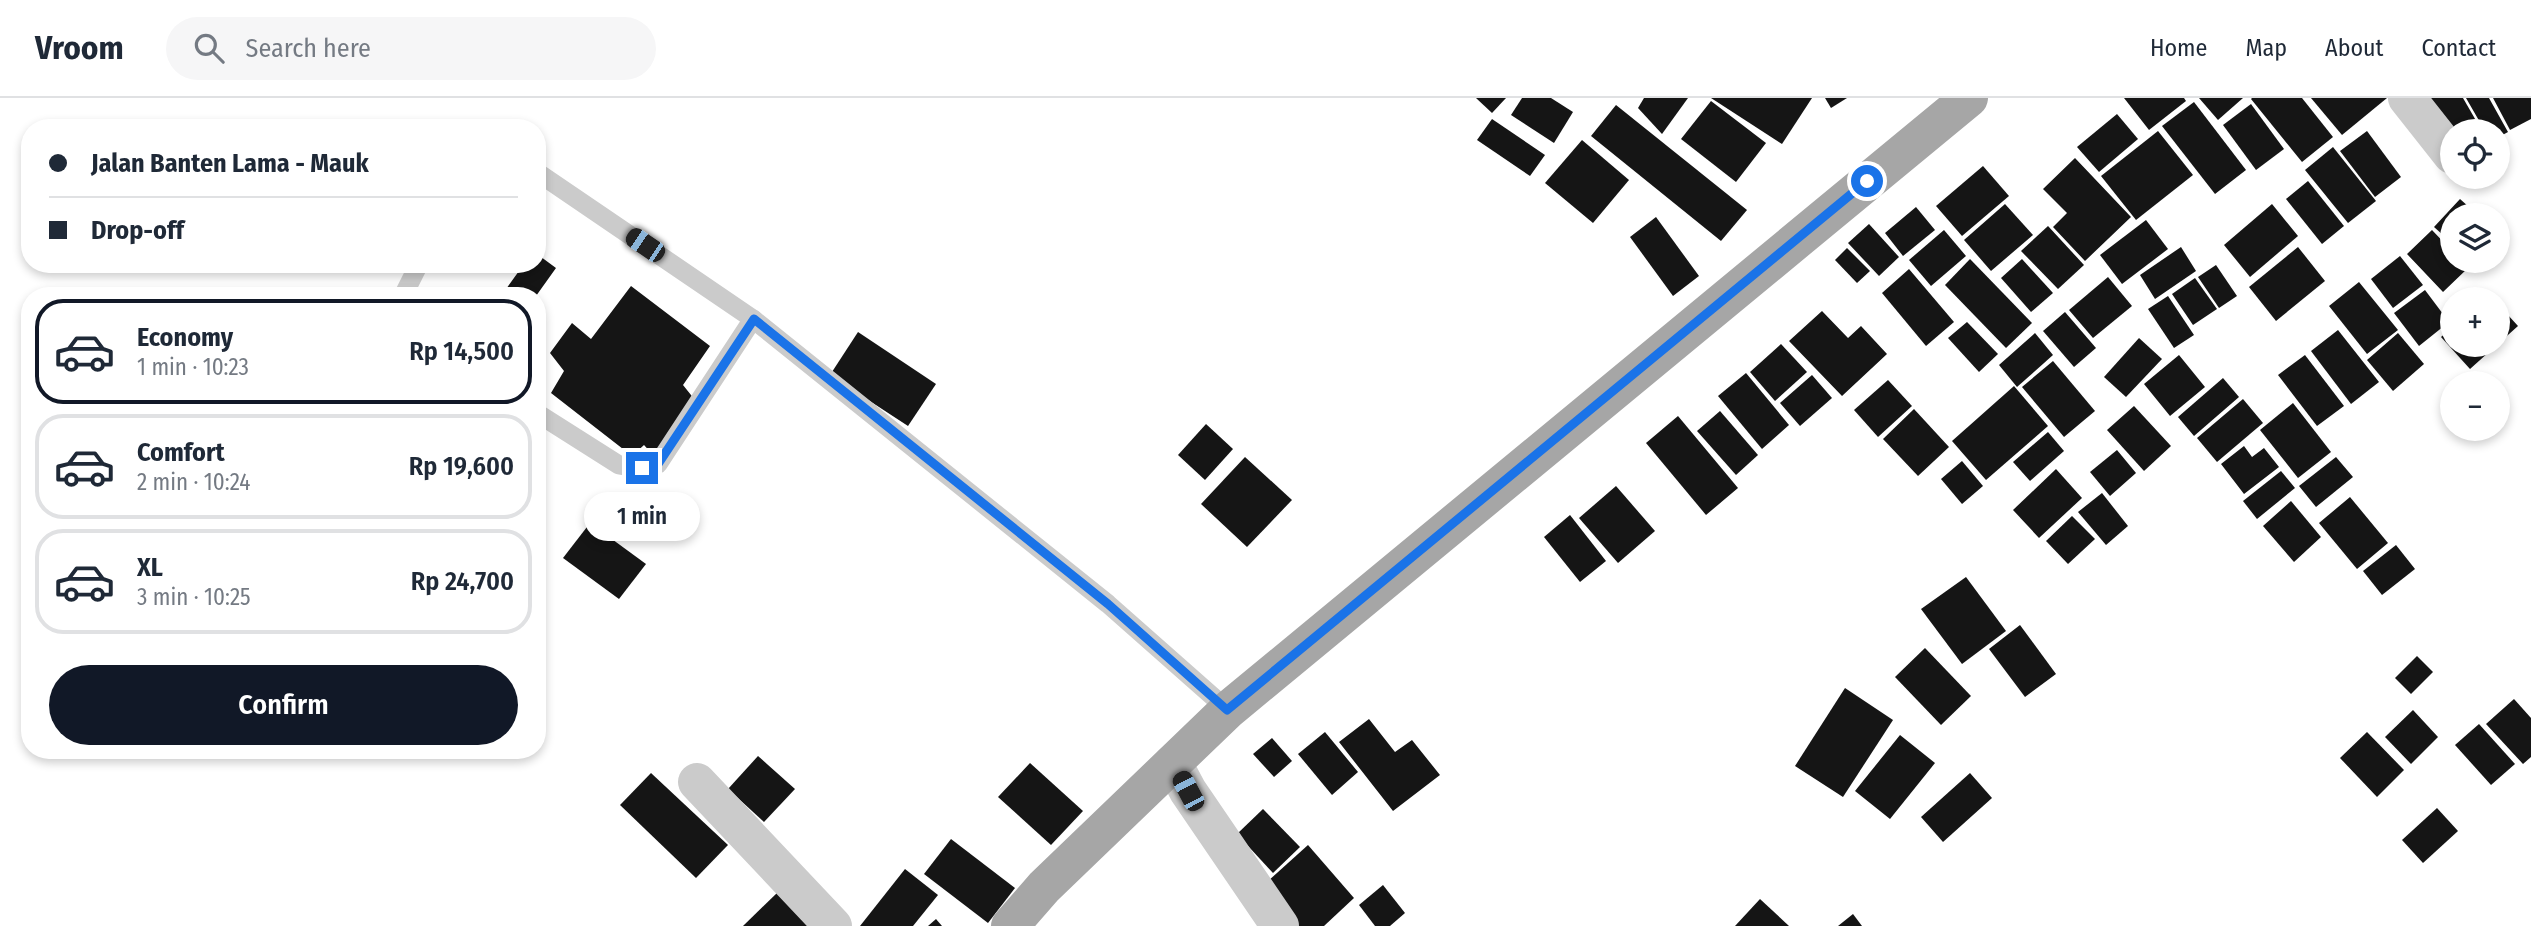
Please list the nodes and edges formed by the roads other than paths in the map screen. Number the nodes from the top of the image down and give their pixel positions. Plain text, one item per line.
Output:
1 (2407, 98) edge
2 (1964, 99) edge
3 (2440, 140) edge
4 (546, 178) edge
5 (754, 319) junction
6 (546, 419) edge
7 (1227, 710) junction
8 (1173, 763) junction
9 (697, 782) dead end
10 (833, 926) edge
11 (1010, 926) edge
12 (1280, 926) edge

1 - 3 street
2 - 7 main road
4 - 5 lane
5 - 6 lane
5 - 7 lane
7 - 8 main road
8 - 11 main road
8 - 12 street
9 - 10 street

